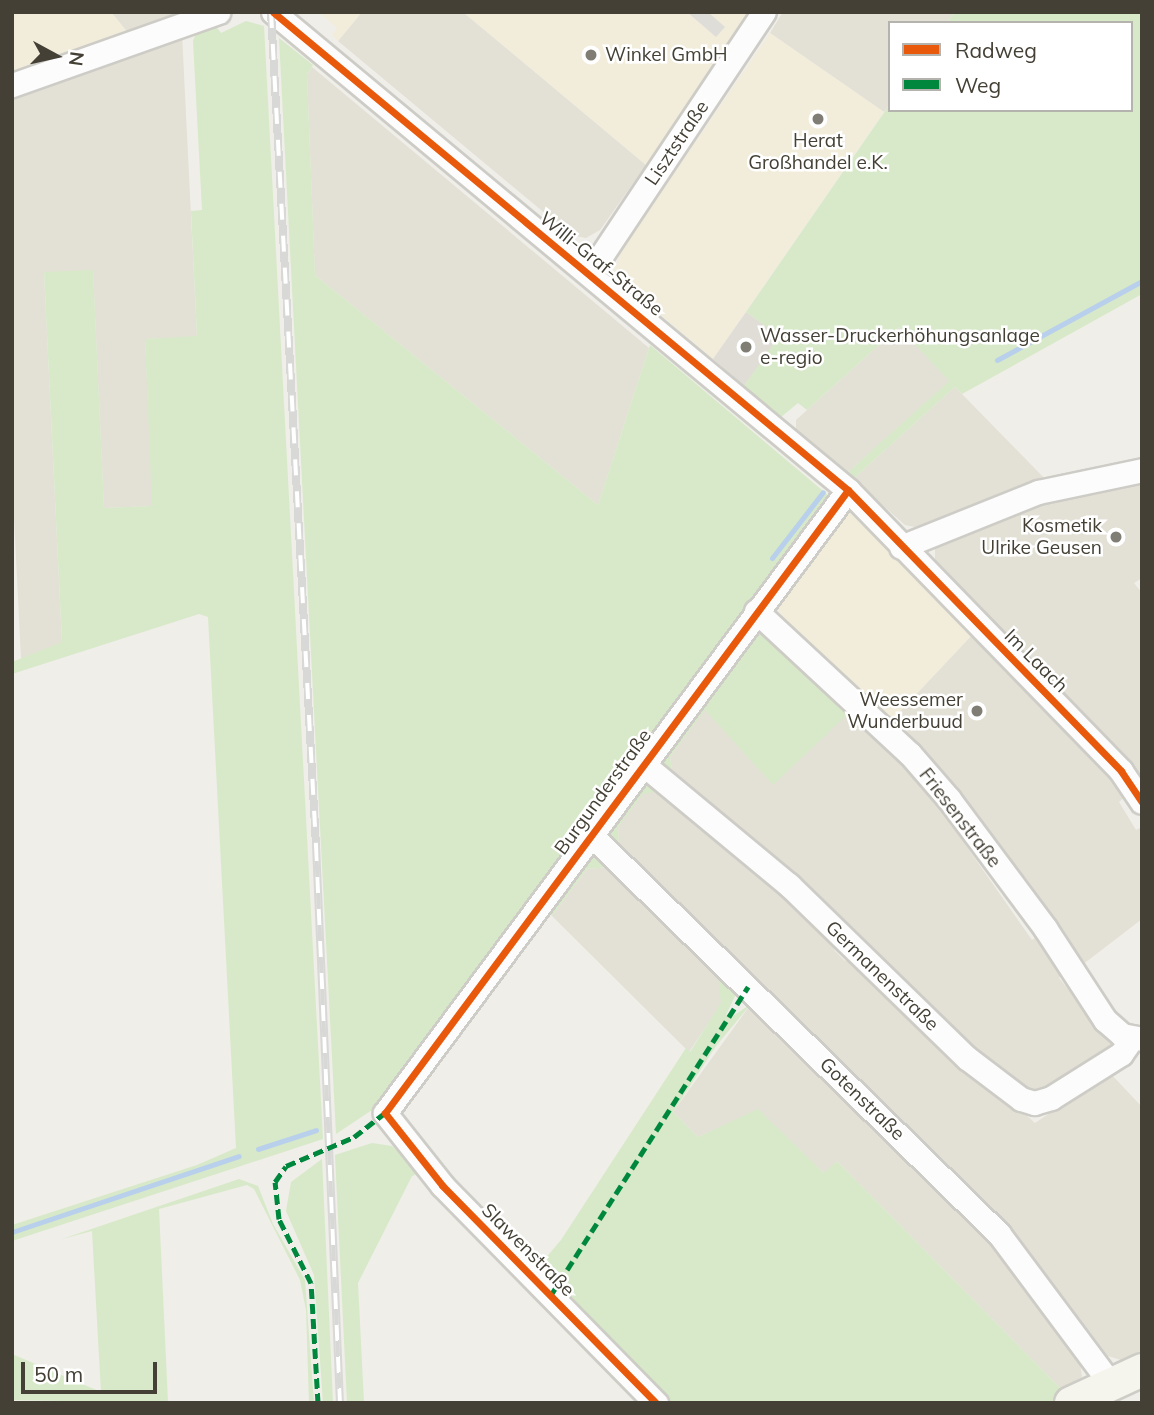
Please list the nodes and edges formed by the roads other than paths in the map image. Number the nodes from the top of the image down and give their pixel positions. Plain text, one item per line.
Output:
1 (218, 12) edge
2 (273, 12) edge
3 (764, 12) edge
4 (12, 85) edge
5 (589, 274) junction
6 (1142, 470) edge
7 (848, 490) junction
8 (901, 547) junction
9 (756, 611) junction
10 (643, 764) junction
11 (1142, 802) edge
12 (590, 834) junction
13 (1137, 1038) edge
14 (385, 1114) joint
15 (1142, 1370) edge
16 (1111, 1384) junction
17 (656, 1403) edge
18 (1071, 1403) edge

1 - 4 street
2 - 5 street, Willi-Graf-Straße
3 - 5 street, Lisztstraße
5 - 7 street, Willi-Graf-Straße
6 - 8 street
7 - 8 street, Willi-Graf-Straße
7 - 9 street, Burgunderstraße
8 - 11 street, Im Laach
9 - 10 street, Burgunderstraße
9 - 13 street, Friesenstraße
10 - 12 street, Burgunderstraße
10 - 13 street, Germanenstraße
12 - 14 street, Burgunderstraße
12 - 16 street, Gotenstraße
14 - 17 street, Slawenstraße
15 - 16 street
16 - 18 street

